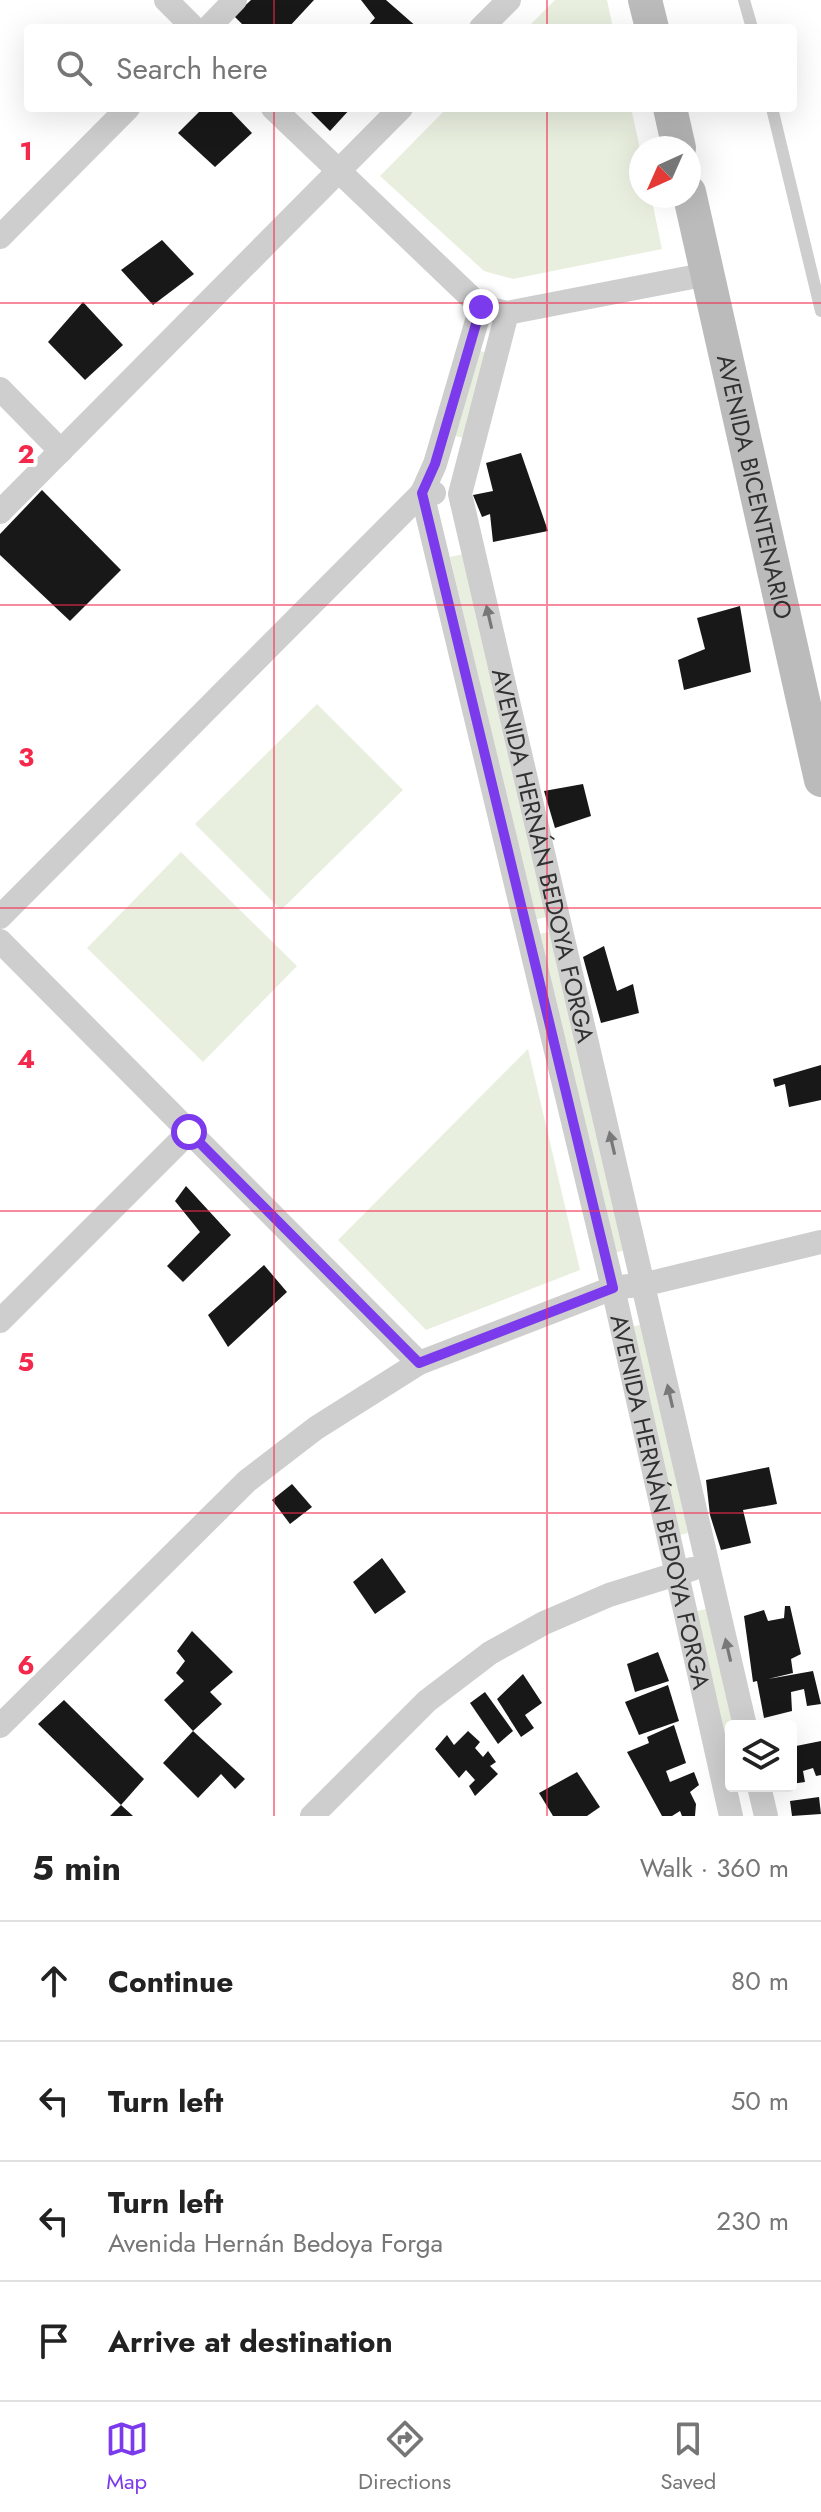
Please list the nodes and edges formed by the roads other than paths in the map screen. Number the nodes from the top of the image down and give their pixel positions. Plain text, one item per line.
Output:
1 (166, 0) edge
2 (235, 0) edge
3 (509, 0) edge
4 (645, 0) edge
5 (744, 0) edge
6 (190, 24) edge
7 (212, 24) edge
8 (485, 24) edge
9 (651, 24) edge
10 (751, 24) edge
11 (124, 112) edge
12 (277, 112) edge
13 (397, 112) edge
14 (671, 112) edge
15 (773, 112) edge
16 (676, 136) edge
17 (337, 173) junction
18 (693, 208) edge
19 (0, 237) edge
20 (708, 274) junction
21 (481, 307) junction
22 (821, 311) edge
23 (507, 313) junction
24 (0, 389) edge
25 (61, 451) junction
26 (422, 493) junction
27 (460, 494) junction
28 (0, 512) edge
29 (821, 780) edge
30 (0, 917) edge
31 (0, 941) edge
32 (189, 1132) junction
33 (821, 1242) edge
34 (646, 1284) junction
35 (613, 1288) junction
36 (0, 1321) edge
37 (419, 1363) junction
38 (708, 1566) junction
39 (676, 1572) junction
40 (744, 1720) edge
41 (0, 1726) edge
42 (760, 1792) edge
43 (312, 1816) edge
44 (731, 1816) edge
45 (766, 1816) edge

1 - 6 street
2 - 7 street
3 - 8 street
4 - 9 main road
5 - 10 lane
11 - 19 street
12 - 17 street
13 - 17 street
14 - 16 main road
15 - 22 lane
17 - 21 street
17 - 25 street
18 - 20 main road, AVENIDA BICENTENARIO
20 - 23 street
20 - 29 main road, AVENIDA BICENTENARIO
21 - 23 street
21 - 26 street
23 - 27 street, AVENIDA HERNÁN BEDOYA FORGA
24 - 25 street
25 - 28 street
26 - 27 street
26 - 30 street
26 - 35 street, AVENIDA HERNÁN BEDOYA FORGA
34 -> 27 street, AVENIDA HERNÁN BEDOYA FORGA
31 - 32 street
32 - 36 street
32 - 37 street
33 - 34 street
34 - 35 street
38 -> 34 street, AVENIDA HERNÁN BEDOYA FORGA
35 - 37 street
35 - 39 street, AVENIDA HERNÁN BEDOYA FORGA
37 - 41 street
38 - 39 street
40 -> 38 street, AVENIDA HERNÁN BEDOYA FORGA
39 - 43 street
39 - 44 street, AVENIDA HERNÁN BEDOYA FORGA
42 - 45 street

